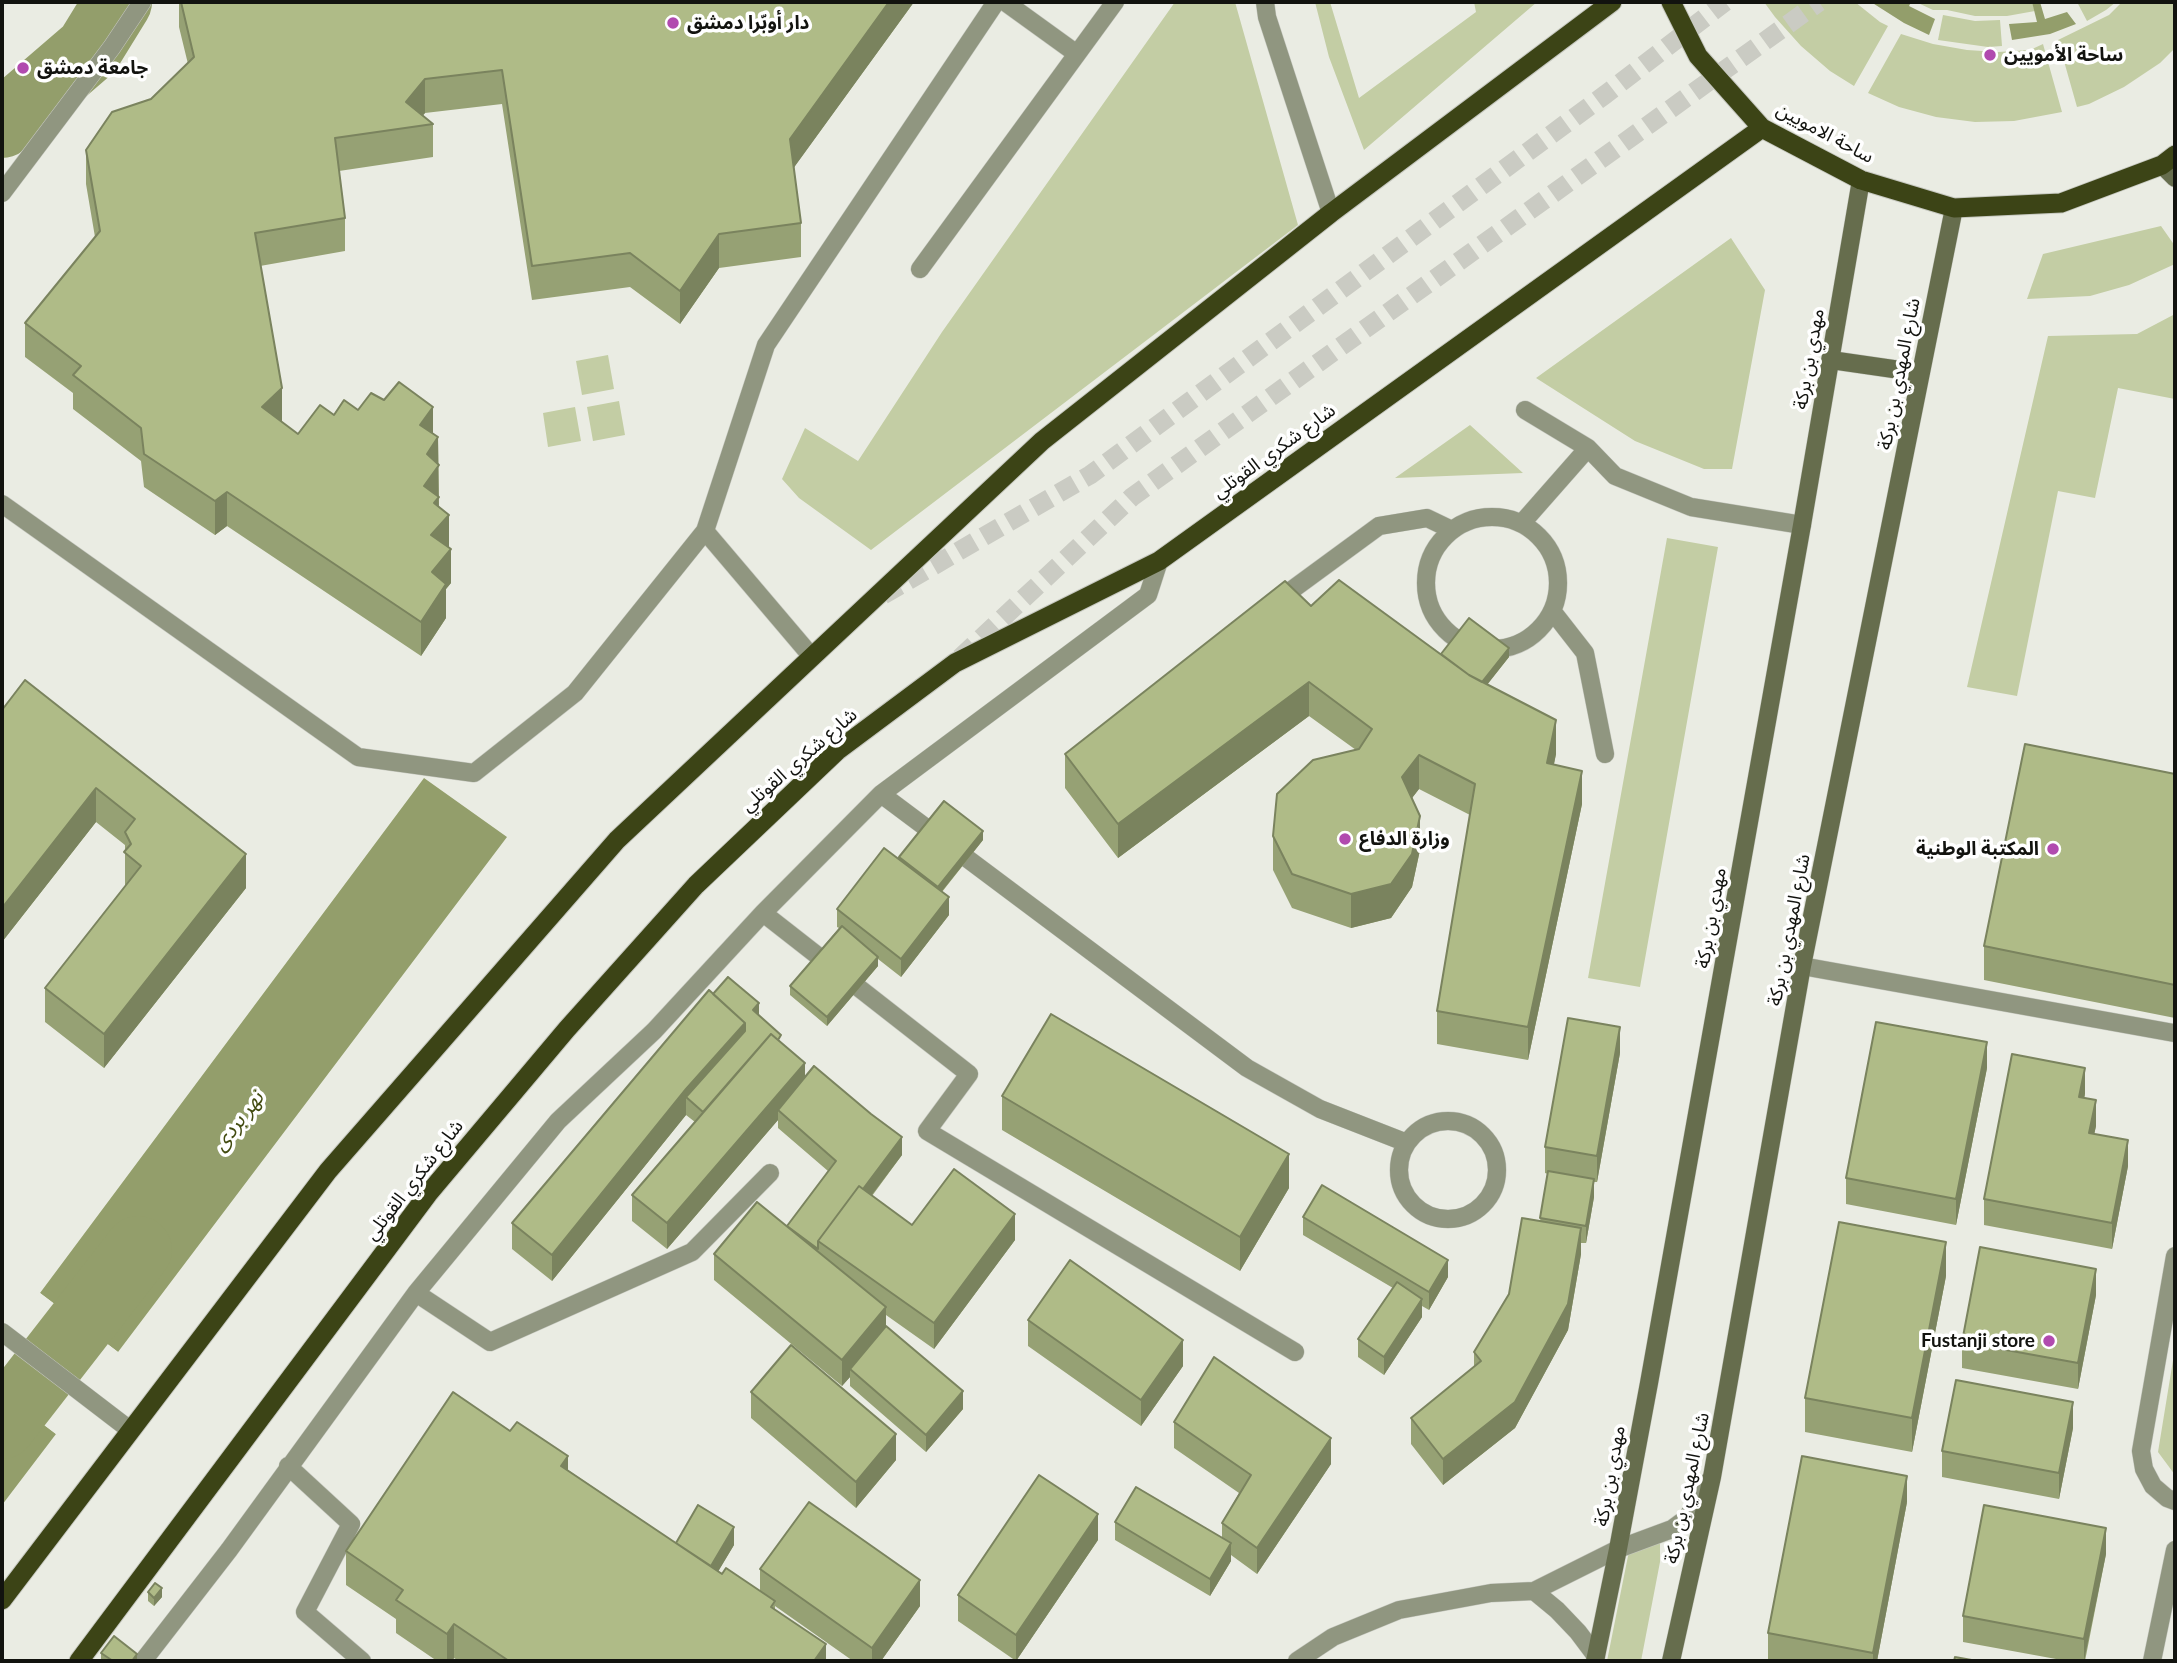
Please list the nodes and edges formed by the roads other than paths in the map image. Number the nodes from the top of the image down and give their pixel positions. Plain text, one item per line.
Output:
1 (142, 2) edge
2 (996, 2) edge
3 (1004, 2) edge
4 (1115, 2) edge
5 (1265, 2) edge
6 (1612, 2) edge
7 (1671, 2) edge
8 (1077, 54) junction
9 (1762, 128) junction
10 (2171, 166) edge
11 (1861, 180) junction
12 (2, 193) edge
13 (1954, 208) junction
14 (1331, 213) junction
15 (920, 269) dead end
16 (1830, 360) junction
17 (1921, 373) junction
18 (1525, 410) dead end
19 (1588, 448) junction
20 (2, 505) edge
21 (1522, 523) junction
22 (1802, 525) junction
23 (1451, 530) junction
24 (705, 531) junction
25 (1159, 561) junction
26 (1553, 612) junction
27 (1259, 614) edge
28 (812, 657) junction
29 (1605, 754) dead end
30 (881, 794) junction
31 (763, 913) junction
32 (1802, 966) junction
33 (2174, 1033) edge
34 (1407, 1143) junction
35 (771, 1173) dead end
36 (2175, 1256) edge
37 (416, 1293) junction
38 (4, 1334) edge
39 (1295, 1352) dead end
40 (130, 1430) junction
41 (288, 1466) junction
42 (1712, 1477) junction
43 (2175, 1501) edge
44 (1618, 1549) junction
45 (2175, 1550) edge
46 (1534, 1591) junction
47 (2, 1600) edge
48 (1595, 1659) edge
49 (79, 1661) edge
50 (142, 1661) edge
51 (362, 1661) edge
52 (1297, 1661) edge
53 (1671, 1661) edge
54 (2152, 1661) edge

1 - 12 street
2 - 24 street
3 - 8 street
4 - 8 street
5 - 14 street
6 - 14 highway
7 - 9 highway, ساحة الامويين
8 - 15 street
9 - 11 highway, ساحة الامويين
9 - 25 highway, شارع شكري القوتلي
10 - 13 highway, ساحة الامويين
11 - 13 highway, ساحة الامويين
11 - 16 main road, مهدي بن بركة
13 - 17 main road, شارع المهدي بن بركة
14 - 28 highway
16 - 17 main road
16 - 22 main road, مهدي بن بركة
17 - 32 main road, شارع المهدي بن بركة
18 - 19 street
19 - 21 street
19 - 22 street
20 - 24 street
21 - 23 street
21 - 26 street
22 - 44 main road, مهدي بن بركة
23 - 26 street
23 - 27 street
24 - 28 street
25 - 30 street
25 - 49 highway, شارع شكري القوتلي
26 - 29 street
28 - 40 highway
30 - 31 street
30 - 34 street
31 - 37 street
31 - 39 street
32 - 33 street
32 - 42 main road, شارع المهدي بن بركة
34 - 34 street
35 - 37 street
36 - 43 street
37 - 41 street
38 - 40 street
40 - 47 highway
41 - 50 street
41 - 51 street
42 - 44 street
42 - 53 main road, شارع المهدي بن بركة
44 - 46 street
44 - 48 main road, مهدي بن بركة
45 - 54 street
46 - 48 street
46 - 52 street

